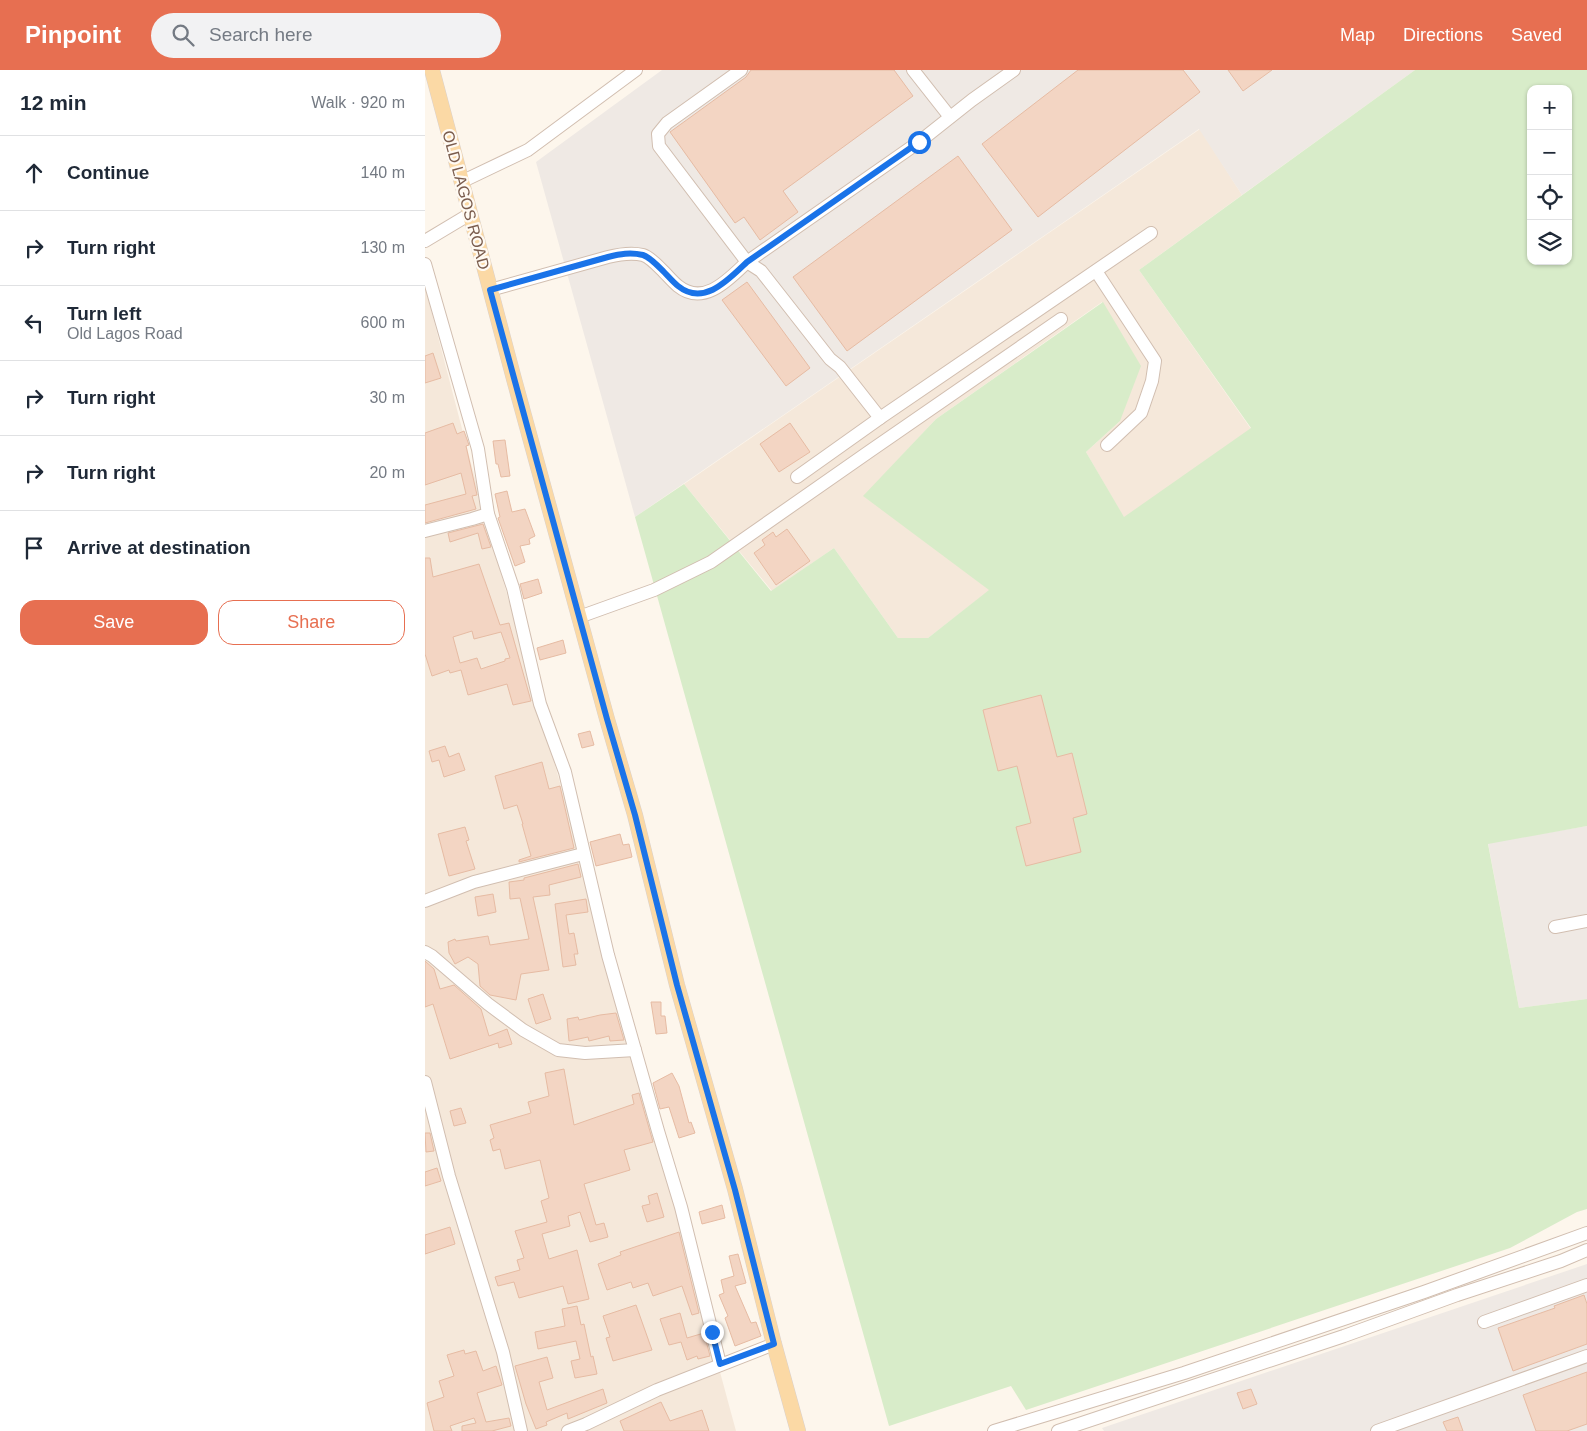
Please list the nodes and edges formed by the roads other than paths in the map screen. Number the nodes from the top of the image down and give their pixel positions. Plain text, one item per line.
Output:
1 (432, 70) edge
2 (636, 70) edge
3 (741, 70) edge
4 (913, 70) edge
5 (1014, 70) edge
6 (999, 74) edge
7 (950, 117) junction
8 (461, 182) junction
9 (470, 214) junction
10 (1151, 234) dead end
11 (425, 241) edge
12 (747, 262) junction
13 (425, 264) edge
14 (1096, 271) junction
15 (490, 290) junction
16 (1061, 319) dead end
17 (880, 418) junction
18 (1107, 445) dead end
19 (797, 477) dead end
20 (488, 514) junction
21 (425, 531) edge
22 (579, 617) junction
23 (583, 854) junction
24 (425, 901) edge
25 (1587, 921) edge
26 (1555, 928) dead end
27 (425, 952) edge
28 (635, 1050) junction
29 (425, 1082) edge
30 (1587, 1233) edge
31 (1587, 1250) edge
32 (1587, 1286) edge
33 (1484, 1322) dead end
34 (774, 1344) junction
35 (1587, 1356) edge
36 (720, 1364) junction
37 (521, 1431) edge
38 (568, 1431) edge
39 (799, 1431) edge
40 (994, 1431) edge
41 (1058, 1431) edge
42 (1377, 1431) edge

1 - 8 main road, OLD LAGOS ROAD
2 - 8 street
3 - 12 street
4 - 7 street
5 - 6 street
6 - 7 street
7 - 12 street
8 - 9 main road, OLD LAGOS ROAD
9 - 11 street
9 - 15 main road, OLD LAGOS ROAD
10 - 14 street
12 - 15 street
12 - 17 street
13 - 20 street
14 - 17 street
14 - 18 street
15 - 22 main road, OLD LAGOS ROAD
16 - 22 street
17 - 19 street
20 - 21 street
20 - 23 street
22 - 34 main road, OLD LAGOS ROAD
23 - 24 street
23 - 28 street
25 - 26 street
27 - 28 street
28 - 36 street
29 - 37 street
30 - 40 street
31 - 41 street
32 - 33 street
34 - 36 street
34 - 39 main road, OLD LAGOS ROAD
35 - 42 street
36 - 38 street

